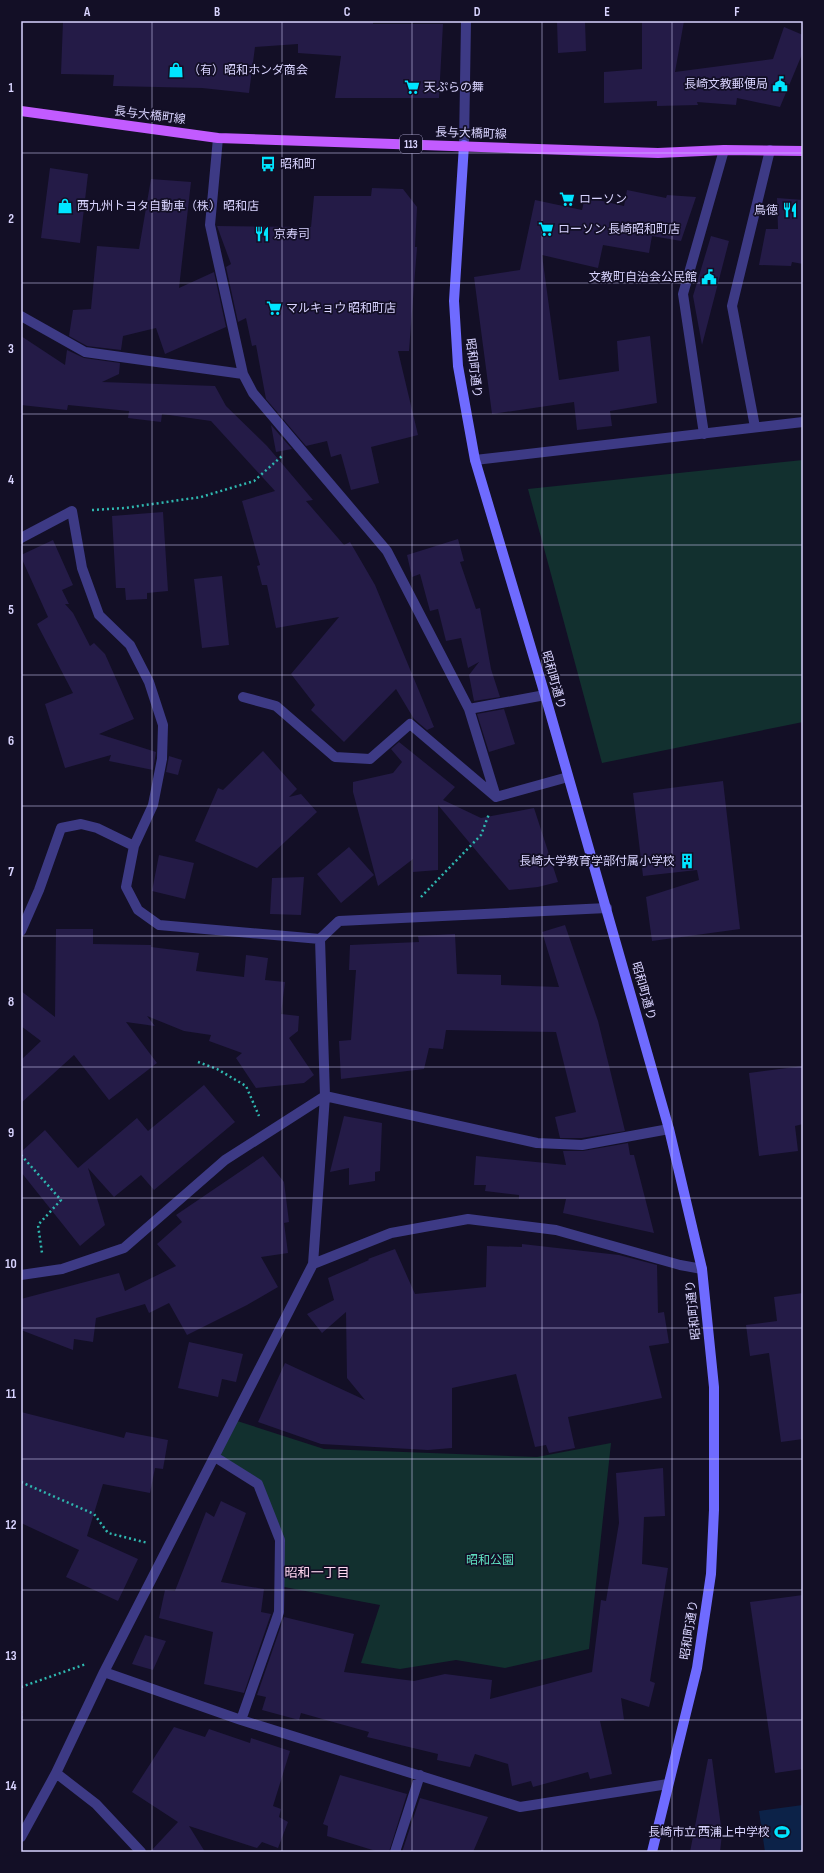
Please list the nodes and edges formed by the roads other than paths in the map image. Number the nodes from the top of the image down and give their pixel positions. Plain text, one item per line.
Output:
1 (466, 21) edge
2 (21, 111) edge
3 (218, 138) junction
4 (464, 145) junction
5 (724, 150) junction
6 (770, 150) junction
7 (803, 151) edge
8 (21, 316) edge
9 (244, 374) junction
10 (803, 422) edge
11 (755, 427) junction
12 (704, 434) junction
13 (475, 460) junction
14 (21, 538) edge
15 (545, 695) junction
16 (243, 696) dead end
17 (469, 709) junction
18 (568, 776) junction
19 (496, 797) junction
20 (134, 846) junction
21 (607, 908) junction
22 (21, 931) edge
23 (320, 938) junction
24 (324, 1096) junction
25 (669, 1129) junction
26 (313, 1264) junction
27 (702, 1269) junction
28 (21, 1275) edge
29 (215, 1457) junction
30 (104, 1672) junction
31 (240, 1720) junction
32 (56, 1773) junction
33 (420, 1775) junction
34 (668, 1784) junction
35 (21, 1836) edge
36 (141, 1852) edge
37 (395, 1852) edge
38 (652, 1852) edge

1 - 4 street
2 - 3 main road, 長与大橋町線 / 113
3 - 4 main road, 長与大橋町線 / 113
3 - 9 street
4 - 5 main road, 長与大橋町線 / 113
4 - 13 street, 昭和町通り
5 - 6 main road, 長与大橋町線 / 113
5 - 12 street
6 - 7 main road, 長与大橋町線 / 113
6 - 11 street
8 - 9 street
9 - 17 street
10 - 11 street
11 - 12 street
12 - 13 street
13 - 15 street, 昭和町通り
14 - 20 street
15 - 17 street
15 - 18 street, 昭和町通り
16 - 19 street
17 - 19 street
18 - 19 street
18 - 21 street, 昭和町通り
20 - 22 street
20 - 23 street
21 - 23 street
21 - 25 street, 昭和町通り
23 - 24 street
24 - 25 street
24 - 26 street
24 - 28 street
25 - 27 street, 昭和町通り
26 - 27 street
26 - 29 street
27 - 34 street, 昭和町通り
29 - 30 street
29 - 31 street
30 - 31 street
30 - 32 street
31 - 33 street
32 - 35 street
32 - 36 street
33 - 34 street
33 - 37 street
34 - 38 street, 昭和町通り

